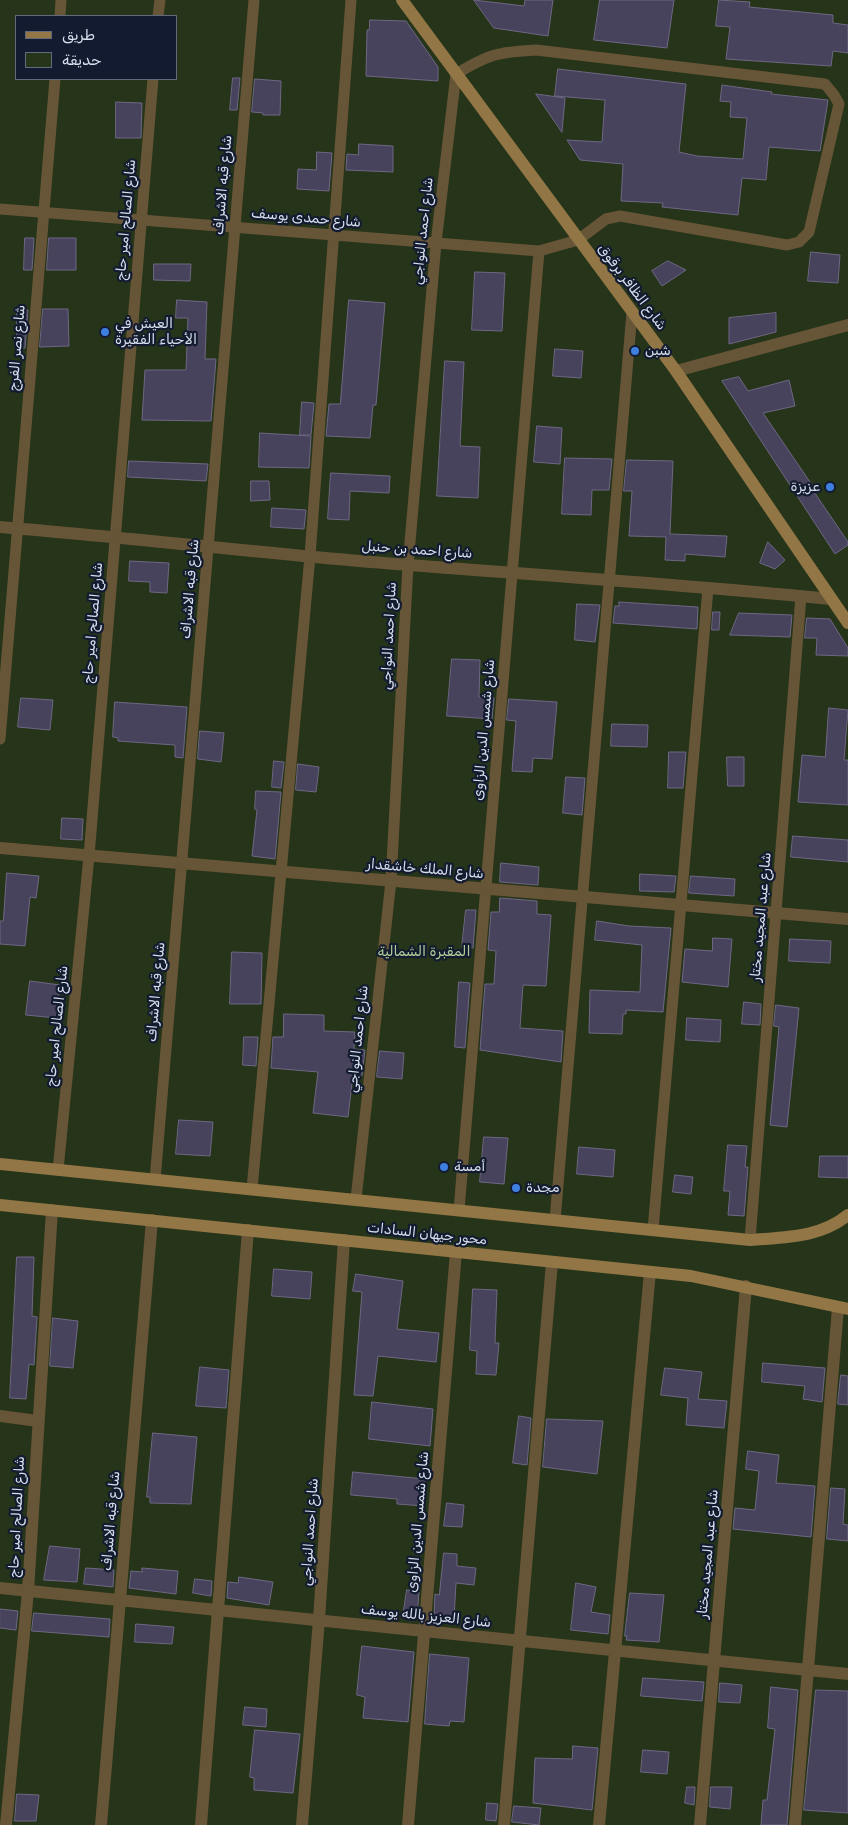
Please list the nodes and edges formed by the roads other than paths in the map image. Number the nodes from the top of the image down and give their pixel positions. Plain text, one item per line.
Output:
1 (61, 0) edge
2 (160, 0) edge
3 (254, 0) edge
4 (351, 0) edge
5 (402, 0) edge
6 (60, 15) edge
7 (158, 15) edge
8 (456, 74) junction
9 (55, 80) edge
10 (153, 80) edge
11 (0, 209) edge
12 (44, 212) junction
13 (141, 220) junction
14 (234, 227) junction
15 (334, 235) junction
16 (578, 240) junction
17 (436, 243) junction
18 (539, 251) junction
19 (632, 312) junction
20 (848, 325) edge
21 (676, 371) junction
22 (0, 527) edge
23 (17, 528) junction
24 (115, 536) junction
25 (208, 546) junction
26 (310, 556) junction
27 (408, 565) junction
28 (512, 572) junction
29 (609, 579) junction
30 (708, 588) junction
31 (801, 596) junction
32 (831, 599) junction
33 (848, 623) edge
34 (0, 739) edge
35 (0, 848) edge
36 (89, 856) junction
37 (182, 863) junction
38 (282, 872) junction
39 (391, 881) junction
40 (486, 889) junction
41 (583, 897) junction
42 (679, 904) junction
43 (776, 912) junction
44 (848, 919) edge
45 (0, 1164) edge
46 (58, 1170) junction
47 (155, 1180) junction
48 (252, 1189) junction
49 (356, 1199) junction
50 (0, 1205) edge
51 (52, 1210) junction
52 (459, 1210) junction
53 (848, 1215) edge
54 (152, 1220) junction
55 (555, 1220) junction
56 (248, 1230) junction
57 (653, 1230) junction
58 (344, 1240) junction
59 (750, 1240) junction
60 (456, 1252) junction
61 (552, 1262) junction
62 (650, 1272) junction
63 (746, 1286) junction
64 (843, 1308) edge
65 (0, 1416) edge
66 (38, 1421) junction
67 (0, 1588) edge
68 (28, 1591) junction
69 (120, 1600) junction
70 (220, 1610) junction
71 (319, 1620) junction
72 (424, 1631) junction
73 (520, 1641) junction
74 (614, 1650) junction
75 (714, 1660) junction
76 (809, 1670) junction
77 (848, 1674) edge
78 (6, 1825) edge
79 (101, 1825) edge
80 (201, 1825) edge
81 (302, 1825) edge
82 (408, 1825) edge
83 (504, 1825) edge
84 (599, 1825) edge
85 (700, 1825) edge
86 (795, 1825) edge

1 - 6 lane
2 - 7 lane
3 - 14 lane, شارع قبه الاشراف
4 - 15 lane
5 - 8 main road, شارع الظافر برقوق
8 - 16 main road, شارع الظافر برقوق
8 - 16 lane, شارع حمدى يوسف
8 - 17 lane, شارع احمد النواجي
9 - 12 lane, شارع نصر الفرج
10 - 13 lane, شارع الصالح امير حاج
11 - 12 lane, شارع حمدى يوسف
12 - 13 lane, شارع حمدى يوسف
12 - 23 lane, شارع نصر الفرج
13 - 14 lane, شارع حمدى يوسف
13 - 24 lane, شارع الصالح امير حاج
14 - 15 lane, شارع حمدى يوسف
14 - 25 lane, شارع قبه الاشراف
15 - 17 lane, شارع حمدى يوسف
15 - 26 lane
16 - 18 lane, شارع حمدى يوسف
16 - 19 main road, شارع الظافر برقوق
17 - 18 lane, شارع حمدى يوسف
17 - 27 lane, شارع احمد النواجي
18 - 28 lane, شارع شمس الدين الزاوى
19 - 21 main road, شارع الظافر برقوق
19 - 29 lane
20 - 21 street
21 - 32 main road, شارع الظافر برقوق
22 - 23 street, شارع احمد بن حنبل
23 - 24 street, شارع احمد بن حنبل
23 - 34 lane, شارع نصر الفرج
24 - 25 street, شارع احمد بن حنبل
24 - 36 lane, شارع الصالح امير حاج
25 - 26 street, شارع احمد بن حنبل
25 - 37 lane, شارع قبه الاشراف
26 - 27 street, شارع احمد بن حنبل
26 - 38 lane
27 - 28 street, شارع احمد بن حنبل
27 - 39 lane, شارع احمد النواجي
28 - 29 street, شارع احمد بن حنبل
28 - 40 lane, شارع شمس الدين الزاوى
29 - 30 street, شارع احمد بن حنبل
29 - 41 lane
30 - 31 street, شارع احمد بن حنبل
30 - 42 lane
31 - 32 street, شارع احمد بن حنبل
31 - 43 lane, شارع عبد المجيد مختار
32 - 33 main road, شارع الظافر برقوق
35 - 36 street, شارع الملك خاشقدار
36 - 37 street, شارع الملك خاشقدار
36 - 46 lane, شارع الصالح امير حاج
37 - 38 street, شارع الملك خاشقدار
37 - 47 lane, شارع قبه الاشراف
38 - 39 street, شارع الملك خاشقدار
38 - 48 lane
39 - 40 street, شارع الملك خاشقدار
39 - 49 lane, شارع احمد النواجي
40 - 41 street, شارع الملك خاشقدار
40 - 52 lane, شارع شمس الدين الزاوى
41 - 42 street, شارع الملك خاشقدار
41 - 55 lane
42 - 43 street, شارع الملك خاشقدار
42 - 57 lane
43 - 44 street, شارع الملك خاشقدار
43 - 59 lane, شارع عبد المجيد مختار
45 - 46 main road, محور جيهان السادات
46 - 47 main road, محور جيهان السادات
47 - 48 main road, محور جيهان السادات
48 - 49 main road, محور جيهان السادات
49 - 52 main road, محور جيهان السادات
50 - 51 main road, محور جيهان السادات
51 - 54 main road, محور جيهان السادات
51 - 66 street, شارع الصالح امير حاج
52 - 55 main road, محور جيهان السادات
53 - 59 main road, محور جيهان السادات
54 - 56 main road, محور جيهان السادات
54 - 69 street, شارع قبه الاشراف
55 - 57 main road, محور جيهان السادات
56 - 58 main road, محور جيهان السادات
56 - 70 street
57 - 59 main road, محور جيهان السادات
58 - 60 main road, محور جيهان السادات
58 - 71 street, شارع احمد النواجي
60 - 61 main road, محور جيهان السادات
60 - 72 street, شارع شمس الدين الزاوى
61 - 62 main road, محور جيهان السادات
61 - 73 street
62 - 63 main road, محور جيهان السادات
62 - 74 street
63 - 64 main road, محور جيهان السادات
63 - 75 street, شارع عبد المجيد مختار
64 - 76 street
65 - 66 street
66 - 68 street, شارع الصالح امير حاج
67 - 68 street, شارع العزيز بالله يوسف
68 - 69 street, شارع العزيز بالله يوسف
68 - 78 street, شارع الصالح امير حاج
69 - 70 street, شارع العزيز بالله يوسف
69 - 79 street, شارع قبه الاشراف
70 - 71 street, شارع العزيز بالله يوسف
70 - 80 street
71 - 72 street, شارع العزيز بالله يوسف
71 - 81 street, شارع احمد النواجي
72 - 73 street, شارع العزيز بالله يوسف
72 - 82 street, شارع شمس الدين الزاوى
73 - 74 street, شارع العزيز بالله يوسف
73 - 83 street
74 - 75 street, شارع العزيز بالله يوسف
74 - 84 street
75 - 76 street, شارع العزيز بالله يوسف
75 - 85 street, شارع عبد المجيد مختار
76 - 77 street, شارع العزيز بالله يوسف
76 - 86 street

